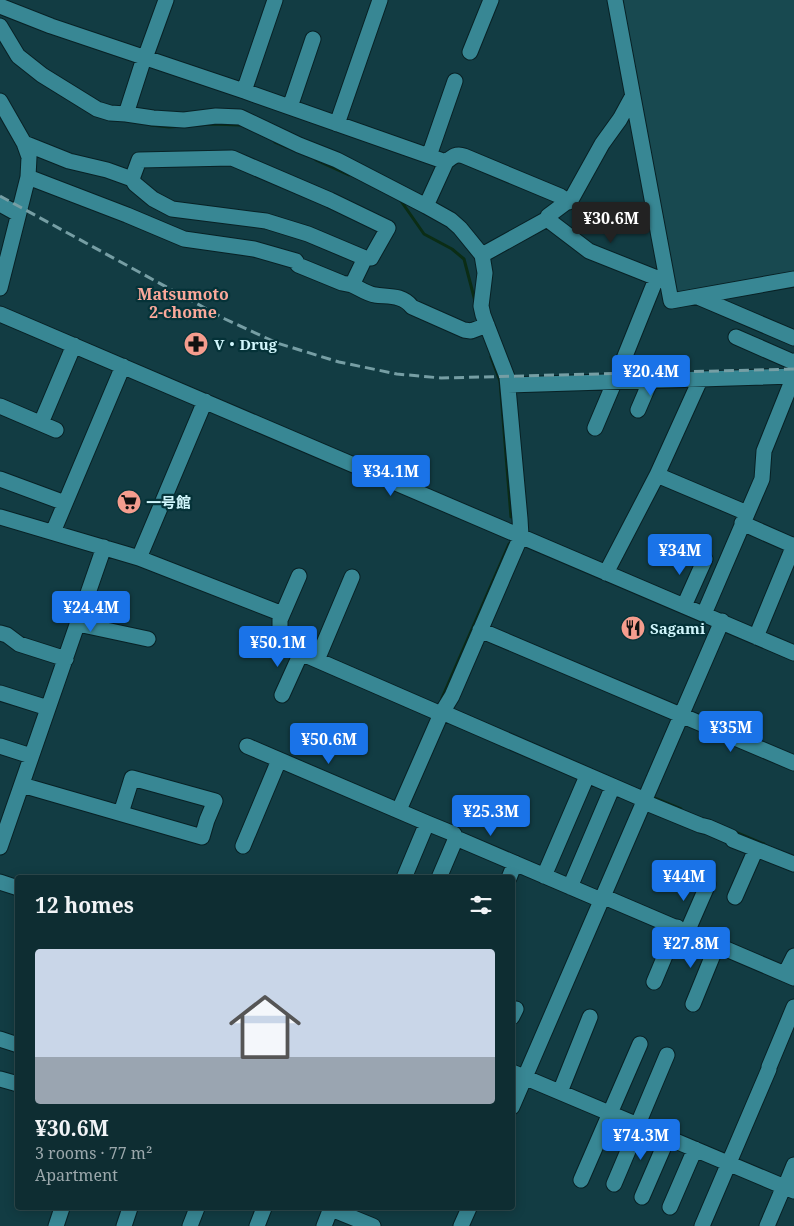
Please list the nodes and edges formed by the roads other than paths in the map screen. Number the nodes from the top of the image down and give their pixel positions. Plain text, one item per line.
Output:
1 (166, 0) edge
2 (275, 0) edge
3 (380, 0) edge
4 (491, 0) edge
5 (615, 0) edge
6 (0, 6) edge
7 (0, 26) edge
8 (314, 39) dead end
9 (470, 52) dead end
10 (144, 58) junction
11 (455, 80) dead end
12 (244, 91) junction
13 (632, 97) junction
14 (0, 101) edge
15 (290, 108) junction
16 (126, 114) junction
17 (337, 124) junction
18 (24, 143) junction
19 (429, 156) junction
20 (446, 162) junction
21 (28, 177) junction
22 (132, 179) junction
23 (569, 202) junction
24 (0, 204) edge
25 (426, 206) junction
26 (18, 214) junction
27 (548, 219) junction
28 (482, 255) junction
29 (365, 258) junction
30 (794, 279) edge
31 (662, 280) junction
32 (352, 285) junction
33 (0, 288) edge
34 (698, 297) junction
35 (0, 314) edge
36 (482, 327) junction
37 (736, 337) dead end
38 (794, 338) edge
39 (74, 345) junction
40 (794, 360) edge
41 (123, 366) junction
42 (621, 366) dead end
43 (700, 380) junction
44 (650, 382) junction
45 (792, 382) edge
46 (614, 383) junction
47 (508, 385) junction
48 (205, 401) junction
49 (0, 406) edge
50 (638, 410) dead end
51 (41, 423) junction
52 (595, 428) dead end
53 (56, 430) dead end
54 (657, 475) junction
55 (0, 479) edge
56 (65, 503) junction
57 (0, 517) edge
58 (744, 518) junction
59 (53, 532) junction
60 (521, 536) junction
61 (794, 545) edge
62 (104, 547) junction
63 (139, 558) junction
64 (705, 559) dead end
65 (606, 573) junction
66 (299, 576) dead end
67 (352, 577) dead end
68 (684, 606) junction
69 (704, 614) junction
70 (280, 620) junction
71 (722, 621) junction
72 (78, 624) junction
73 (480, 630) junction
74 (0, 633) edge
75 (756, 637) junction
76 (148, 638) dead end
77 (301, 653) junction
78 (794, 653) edge
79 (66, 659) junction
80 (317, 660) junction
81 (0, 693) edge
82 (282, 695) dead end
83 (48, 708) junction
84 (442, 712) junction
85 (681, 715) junction
86 (0, 746) edge
87 (247, 746) dead end
88 (32, 756) junction
89 (279, 760) junction
90 (794, 763) edge
91 (587, 776) junction
92 (22, 785) junction
93 (613, 786) junction
94 (646, 797) junction
95 (399, 810) junction
96 (121, 813) junction
97 (427, 822) junction
98 (456, 838) junction
99 (243, 846) dead end
100 (0, 847) edge
101 (756, 849) junction
102 (515, 863) junction
103 (794, 864) edge
104 (405, 875) edge
105 (440, 875) edge
106 (510, 875) edge
107 (544, 876) junction
108 (0, 882) edge
109 (708, 884) dead end
110 (15, 887) edge
111 (570, 887) junction
112 (601, 898) junction
113 (735, 898) dead end
114 (682, 930) junction
115 (718, 945) junction
116 (794, 956) edge
117 (789, 976) edge
118 (654, 982) dead end
119 (693, 1004) dead end
120 (794, 1007) edge
121 (590, 1017) dead end
122 (0, 1039) edge
123 (15, 1044) edge
124 (640, 1044) dead end
125 (667, 1055) dead end
126 (519, 1074) edge
127 (0, 1079) edge
128 (15, 1083) edge
129 (560, 1092) junction
130 (515, 1093) edge
131 (610, 1112) junction
132 (639, 1125) junction
133 (668, 1137) junction
134 (695, 1149) junction
135 (729, 1163) junction
136 (794, 1165) edge
137 (581, 1180) dead end
138 (614, 1184) dead end
139 (788, 1188) edge
140 (642, 1197) dead end
141 (670, 1207) dead end
142 (61, 1210) edge
143 (129, 1210) edge
144 (196, 1210) edge
145 (263, 1210) edge
146 (329, 1210) edge
147 (334, 1210) edge
148 (468, 1210) edge
149 (364, 1224) edge
150 (56, 1226) edge
151 (124, 1226) edge
152 (190, 1226) edge
153 (257, 1226) edge
154 (324, 1226) edge
155 (461, 1226) edge
156 (702, 1226) edge
157 (767, 1226) edge

1 - 10 street
2 - 12 street
3 - 17 street
4 - 9 street
5 - 13 street
6 - 10 street
7 - 16 street
8 - 15 street
10 - 12 street
10 - 16 street
11 - 19 street
12 - 15 street
13 - 23 street
13 - 31 street
14 - 18 street
15 - 17 street
16 - 25 street
17 - 19 street
18 - 21 street
18 - 22 street
19 - 20 street
20 - 23 street
20 - 25 street
21 - 26 street
21 - 32 street
22 - 29 street
22 - 29 street
23 - 27 street
24 - 26 street
25 - 28 street
26 - 33 street
27 - 28 street
27 - 31 street
28 - 36 street
29 - 32 street
30 - 34 street
31 - 34 street
31 - 42 street
32 - 36 street
34 - 38 street
35 - 39 street
36 - 47 street
37 - 40 street
39 - 41 street
39 - 51 street
41 - 48 street
41 - 56 street
43 - 44 street
43 - 45 street
43 - 54 street
44 - 46 street
44 - 50 street
45 - 58 street
46 - 47 street
46 - 52 street
47 - 60 street
48 - 60 street
48 - 63 street
49 - 51 street
51 - 53 street
54 - 58 street
54 - 65 street
55 - 56 street
56 - 59 street
57 - 59 street
58 - 61 street
58 - 69 street
59 - 62 street
60 - 65 street
60 - 73 street
61 - 75 street
62 - 63 street
62 - 72 street
63 - 70 street
64 - 68 street
65 - 68 street
66 - 70 street
67 - 80 street
68 - 69 street
69 - 71 street
70 - 77 street
71 - 75 street
71 - 85 street
72 - 76 street
72 - 79 street
73 - 84 street
73 - 85 street
74 - 79 street
75 - 78 street
77 - 80 street
77 - 82 street
79 - 83 street
80 - 84 street
81 - 83 street
83 - 88 street
84 - 91 street
84 - 95 street
85 - 90 street
85 - 94 street
86 - 88 street
87 - 89 street
88 - 92 street
89 - 95 street
89 - 99 street
91 - 93 street
91 - 107 street
92 - 96 street
92 - 100 street
93 - 94 street
93 - 111 street
94 - 101 street
94 - 112 street
95 - 97 street
96 - 96 street
97 - 98 street
97 - 104 street
98 - 102 street
98 - 105 street
101 - 103 street
101 - 113 street
102 - 106 street
102 - 107 street
107 - 111 street
108 - 110 street
109 - 114 street
111 - 112 street
112 - 114 street
112 - 126 street
114 - 115 street
114 - 118 street
115 - 117 street
115 - 119 street
116 - 117 street
120 - 135 street
121 - 129 street
122 - 123 street
124 - 131 street
125 - 132 street
126 - 129 street
126 - 130 street
127 - 128 street
129 - 131 street
131 - 132 street
131 - 137 street
132 - 133 street
132 - 138 street
133 - 134 street
133 - 140 street
134 - 135 street
134 - 141 street
135 - 139 street
135 - 156 street
136 - 139 street
139 - 157 street
142 - 150 street
143 - 151 street
144 - 152 street
145 - 153 street
146 - 154 street
147 - 149 street
148 - 155 street

